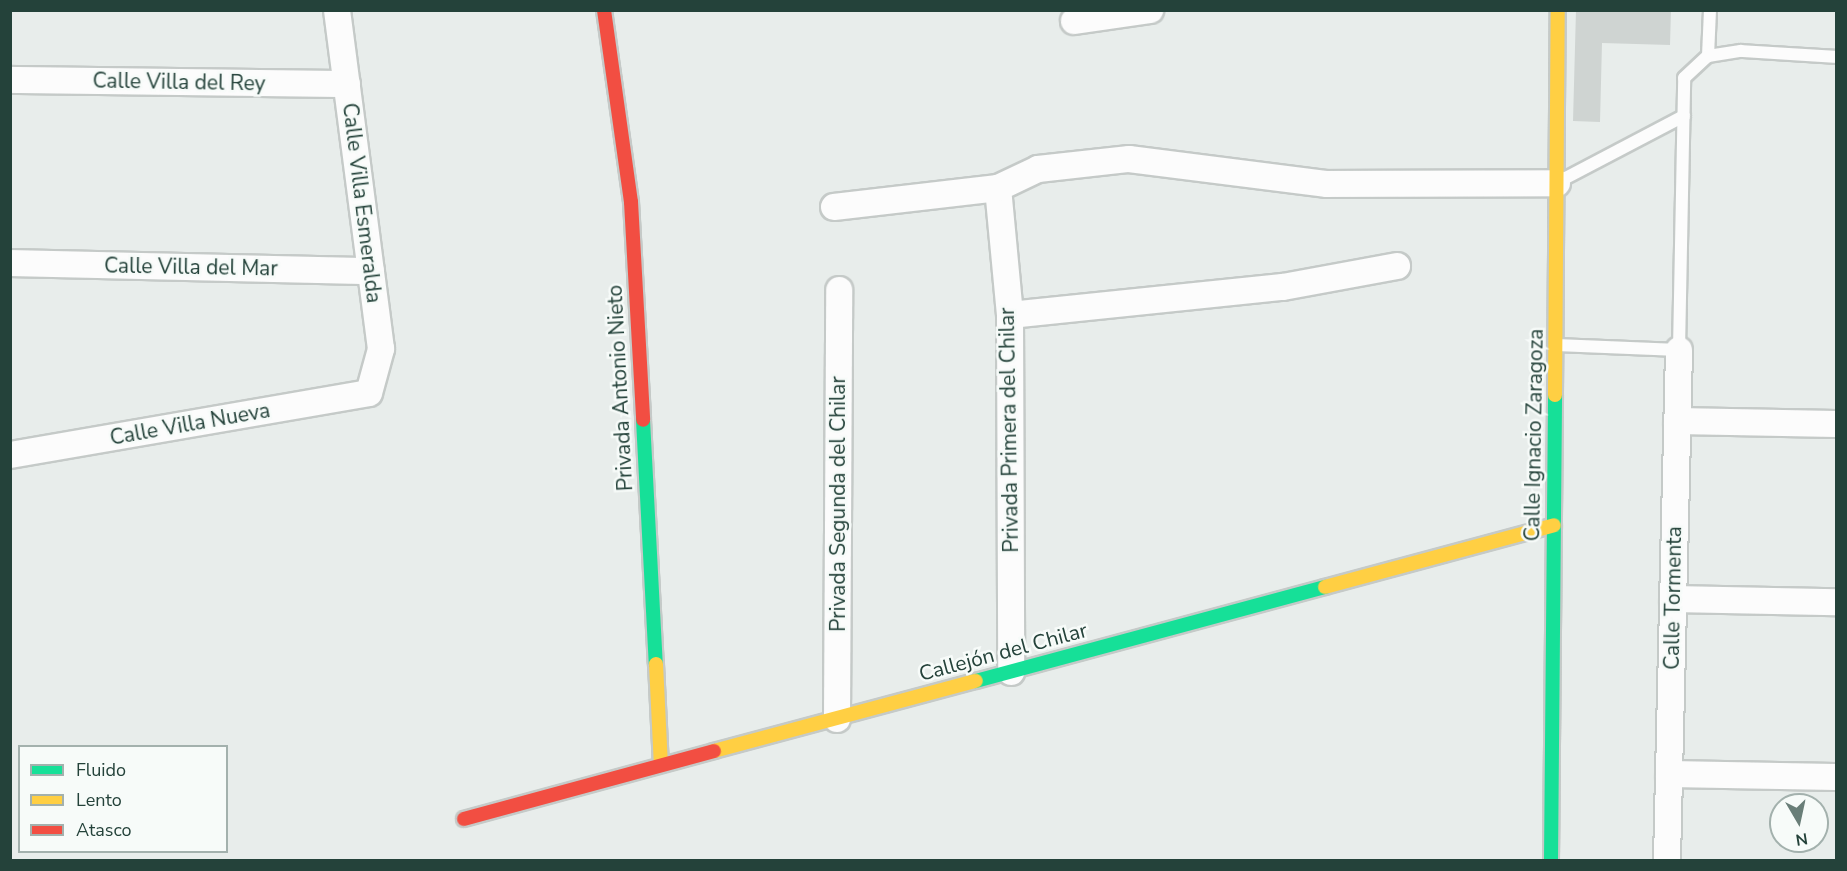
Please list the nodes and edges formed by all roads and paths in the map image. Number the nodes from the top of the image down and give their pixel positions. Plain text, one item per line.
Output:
1 (337, 10) edge
2 (604, 10) edge
3 (1150, 10) edge
4 (1558, 10) edge
5 (1710, 10) edge
6 (1074, 21) dead end
7 (1708, 56) junction
8 (1836, 57) edge
9 (10, 80) edge
10 (347, 84) junction
11 (1684, 116) junction
12 (1557, 183) junction
13 (998, 188) junction
14 (834, 207) dead end
15 (10, 263) edge
16 (1397, 266) dead end
17 (371, 271) junction
18 (838, 290) dead end
19 (1010, 315) junction
20 (1678, 343) junction
21 (1556, 345) junction
22 (369, 393) joint
23 (1677, 421) junction
24 (1836, 424) edge
25 (10, 455) edge
26 (1554, 525) junction
27 (1673, 599) junction
28 (1836, 602) edge
29 (1011, 672) junction
30 (837, 718) junction
31 (661, 765) junction
32 (1669, 774) junction
33 (1836, 777) edge
34 (464, 819) dead end
35 (1551, 861) edge
36 (1667, 861) edge

1 - 10 street, Calle Villa Esmeralda
2 - 31 street, Privada Antonio Nieto
3 - 6 street
4 - 12 street, Calle Ignacio Zaragoza
5 - 7 lane
7 - 8 lane
7 - 11 lane
9 - 10 street, Calle Villa del Rey
10 - 17 street, Calle Villa Esmeralda
11 - 12 lane
11 - 20 lane
12 - 13 street
12 - 21 street, Calle Ignacio Zaragoza
13 - 14 street
13 - 19 street, Privada Primera del Chilar
15 - 17 street, Calle Villa del Mar
16 - 19 street
17 - 22 street, Calle Villa Esmeralda
18 - 30 street, Privada Segunda del Chilar
19 - 29 street, Privada Primera del Chilar
20 - 21 lane
20 - 23 street, Calle Tormenta
21 - 26 street, Calle Ignacio Zaragoza
22 - 25 street, Calle Villa Nueva
23 - 24 street
23 - 27 street, Calle Tormenta
26 - 29 street, Callejón del Chilar
26 - 35 street, Calle Ignacio Zaragoza
27 - 28 street
27 - 32 street, Calle Tormenta
29 - 30 street, Callejón del Chilar
30 - 31 street, Callejón del Chilar
31 - 34 street, Callejón del Chilar
32 - 33 street
32 - 36 street, Calle Tormenta

